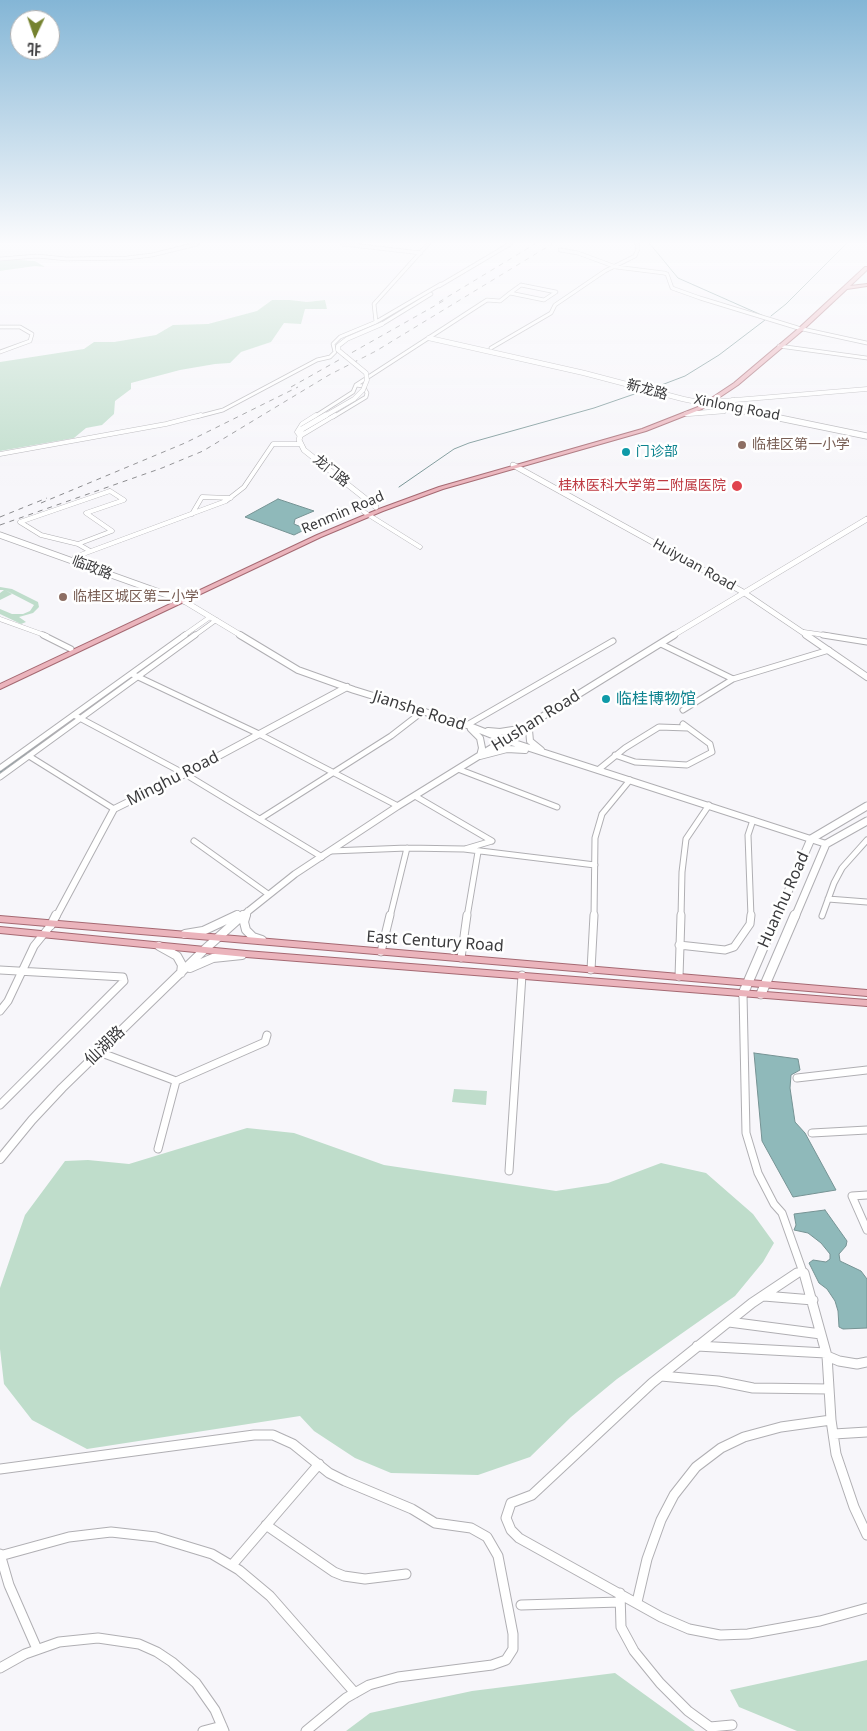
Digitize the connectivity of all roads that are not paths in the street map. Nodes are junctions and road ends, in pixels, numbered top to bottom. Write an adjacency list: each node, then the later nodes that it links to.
1 (369, 325): 26 (street)
2 (380, 325): 24 (street, 龙门路, bridge)
3 (449, 325): 10 (street)
4 (531, 325): 13 (street)
5 (787, 325): 9 (street)
6 (802, 325): 9 (main road)
7 (802, 325): 9 (main road)
8 (0, 327): 14 (street)
9 (798, 328): 11 (street); 12 (main road); 20 (main road)
10 (432, 336): 13 (main road); 16 (street); 17 (main road, 新龙路)
11 (867, 344)
12 (779, 346): 15 (street); 20 (main road)
13 (491, 348): 17 (main road)
14 (0, 352)
15 (867, 358)
16 (356, 384): 24 (street); 24 (street)
17 (644, 388): 20 (main road, 新龙路)
18 (867, 390): 19 (street)
19 (733, 400): 20 (street); 21 (main road)
20 (705, 402): 21 (main road, Xinlong Road); 22 (main road, Renmin Road); 27 (main road, Renmin Road)
21 (736, 409): 22 (main road); 23 (main road, Xinlong Road)
22 (686, 414): 27 (main road, Renmin Road)
23 (867, 434)
24 (300, 436): 25 (street, 龙门路)
25 (300, 444): 28 (street); 29 (street, 龙门路)
26 (0, 454)
27 (515, 466): 29 (main road, Renmin Road); 31 (main road, Renmin Road); 40 (street, Huiyuan Road)
28 (231, 498): 30 (street); 30 (street)
29 (376, 508): 31 (main road, Renmin Road)
30 (192, 514): 37 (street)
31 (366, 514): 36 (street); 41 (main road, Renmin Road)
32 (867, 519): 40 (street, Hushan Road)
33 (0, 535): 38 (main road, 临政路)
34 (0, 538): 38 (main road, 临政路)
35 (78, 544): 35 (street); 37 (street)
36 (420, 547)
37 (90, 551): 39 (street)
38 (46, 552): 41 (main road, 临政路)
39 (75, 557)
40 (743, 592): 44 (street, Huiyuan Road); 47 (street, Hushan Road)
41 (178, 601): 42 (street, Jianshe Road); 48 (main road, Renmin Road); 55 (main road, Renmin Road)
42 (213, 618): 50 (street); 51 (street); 56 (street, Jianshe Road)
43 (1, 620): 48 (street)
44 (804, 632): 46 (street); 49 (street, Huiyuan Road)
45 (613, 641): 63 (street)
46 (867, 642)
47 (661, 644): 53 (street); 61 (street, Hushan Road)
48 (71, 649): 54 (main road, Renmin Road)
49 (829, 650): 52 (street, Huiyuan Road); 53 (street)
50 (132, 674): 51 (street); 59 (street)
51 (140, 676): 60 (street); 65 (street)
52 (867, 677)
53 (733, 679): 57 (street)
54 (0, 682)
55 (0, 687)
56 (348, 687): 58 (street, Jianshe Road); 65 (street, Minghu Road)
57 (683, 710)
58 (422, 712): 63 (street, Jianshe Road); 74 (street)
59 (74, 715): 60 (street); 71 (street)
60 (81, 719): 69 (street); 75 (street)
61 (531, 724): 63 (street); 66 (street, Hushan Road); 67 (street)
62 (683, 724): 64 (street)
63 (467, 725): 66 (street, Jianshe Road); 70 (street)
64 (688, 728): 68 (street); 68 (street)
65 (259, 734): 74 (street); 75 (street, Minghu Road)
66 (505, 740): 67 (street, Jianshe Road); 70 (street, Hushan Road)
67 (548, 754): 70 (street); 73 (street, Jianshe Road)
68 (615, 755): 73 (street)
69 (29, 756): 76 (street); 83 (street)
70 (480, 756): 72 (street, Hushan Road)
71 (0, 768)
72 (458, 770): 78 (street, Hushan Road); 81 (street)
73 (598, 770): 77 (street, Jianshe Road)
74 (333, 771): 80 (street); 84 (street)
75 (185, 774): 83 (street, Minghu Road); 84 (street)
76 (0, 777)
77 (630, 780): 79 (street, Jianshe Road); 96 (street)
78 (415, 796): 80 (street, Hushan Road); 92 (street)
79 (709, 805): 85 (street, Jianshe Road); 109 (street)
80 (398, 806): 93 (street, Hushan Road)
81 (557, 807)
82 (865, 808): 87 (main road, Huanhu Road)
83 (114, 810): 103 (street, Minghu Road)
84 (260, 818): 95 (street)
85 (753, 820): 87 (street, Jianshe Road); 109 (street)
86 (867, 821): 90 (main road)
87 (811, 839): 90 (street, Jianshe Road); 121 (main road, Huanhu Road)
88 (194, 840): 97 (street)
89 (867, 840): 98 (street)
90 (826, 844): 122 (main road)
91 (407, 848): 92 (street); 93 (street); 112 (street)
92 (464, 849): 94 (street)
93 (331, 850): 95 (street, Hushan Road)
94 (478, 852): 96 (street); 114 (street)
95 (322, 857): 97 (street, Hushan Road)
96 (595, 865): 116 (street)
97 (268, 894): 100 (street, Hushan Road)
98 (828, 899): 99 (street); 101 (street)
99 (867, 902)
100 (248, 911): 106 (street); 107 (street, Hushan Road); 108 (street)
101 (822, 916)
102 (0, 919): 103 (main road, East Century Road)
103 (51, 925): 105 (street); 106 (main road, East Century Road)
104 (0, 930): 105 (main road, East Century Road)
105 (44, 935): 110 (main road, East Century Road); 117 (street)
106 (176, 935): 107 (main road, East Century Road)
107 (216, 938): 108 (main road, East Century Road); 111 (street, 仙湖路)
108 (272, 943): 112 (main road, East Century Road)
109 (679, 945): 120 (street)
110 (158, 946): 111 (main road, East Century Road); 118 (street)
111 (204, 950): 113 (main road, East Century Road); 118 (street, 仙湖路)
112 (381, 952): 114 (main road, East Century Road)
113 (246, 954): 118 (street); 119 (main road, East Century Road)
114 (461, 958): 116 (main road, East Century Road)
115 (0, 970): 117 (street)
116 (591, 970): 120 (main road, East Century Road)
117 (22, 972): 126 (street); 132 (street)
118 (181, 973): 128 (street, 仙湖路)
119 (522, 975): 124 (main road, East Century Road); 137 (street)
120 (679, 977): 121 (main road, East Century Road)
121 (748, 984): 122 (main road, East Century Road); 124 (main road, Huanhu Road)
122 (763, 989): 123 (main road, East Century Road); 124 (main road, East Century Road); 125 (main road, East Century Road)
123 (867, 993)
124 (743, 994): 140 (street)
125 (867, 1002)
126 (0, 1010)
127 (267, 1035): 131 (street)
128 (99, 1052): 131 (street); 136 (street, 仙湖路)
129 (867, 1070): 130 (street)
130 (797, 1078)
131 (176, 1081): 135 (street)
132 (0, 1105)
133 (867, 1130): 134 (street)
134 (812, 1133)
135 (158, 1149)
136 (0, 1159)
137 (509, 1171)
138 (867, 1195): 139 (street)
139 (867, 1230)
140 (802, 1270): 141 (street); 142 (street)
141 (764, 1296): 142 (street); 143 (street)
142 (813, 1300): 144 (street)
143 (729, 1322): 144 (street); 145 (street)
144 (822, 1334): 146 (street)
145 (697, 1346): 146 (street); 148 (street)
146 (827, 1354): 147 (street); 149 (street)
147 (867, 1362)
148 (661, 1376): 149 (street); 160 (street)
149 (830, 1389): 150 (street)
150 (832, 1420): 152 (street); 161 (street)
151 (867, 1432): 152 (street)
152 (834, 1434): 156 (street)
153 (319, 1464): 154 (street); 155 (street); 166 (street)
154 (0, 1469)
155 (266, 1525): 158 (street); 159 (street)
156 (867, 1535)
157 (0, 1555): 158 (street); 164 (street)
158 (232, 1565): 166 (street)
159 (406, 1574)
160 (620, 1597): 161 (street); 162 (street); 167 (street)
161 (637, 1602): 163 (street)
162 (521, 1605)
163 (867, 1608)
164 (37, 1649): 165 (street); 168 (street)
165 (0, 1668)
166 (355, 1693): 170 (street)
167 (732, 1725)
168 (223, 1728): 169 (street)
169 (204, 1731)
170 (306, 1731)

